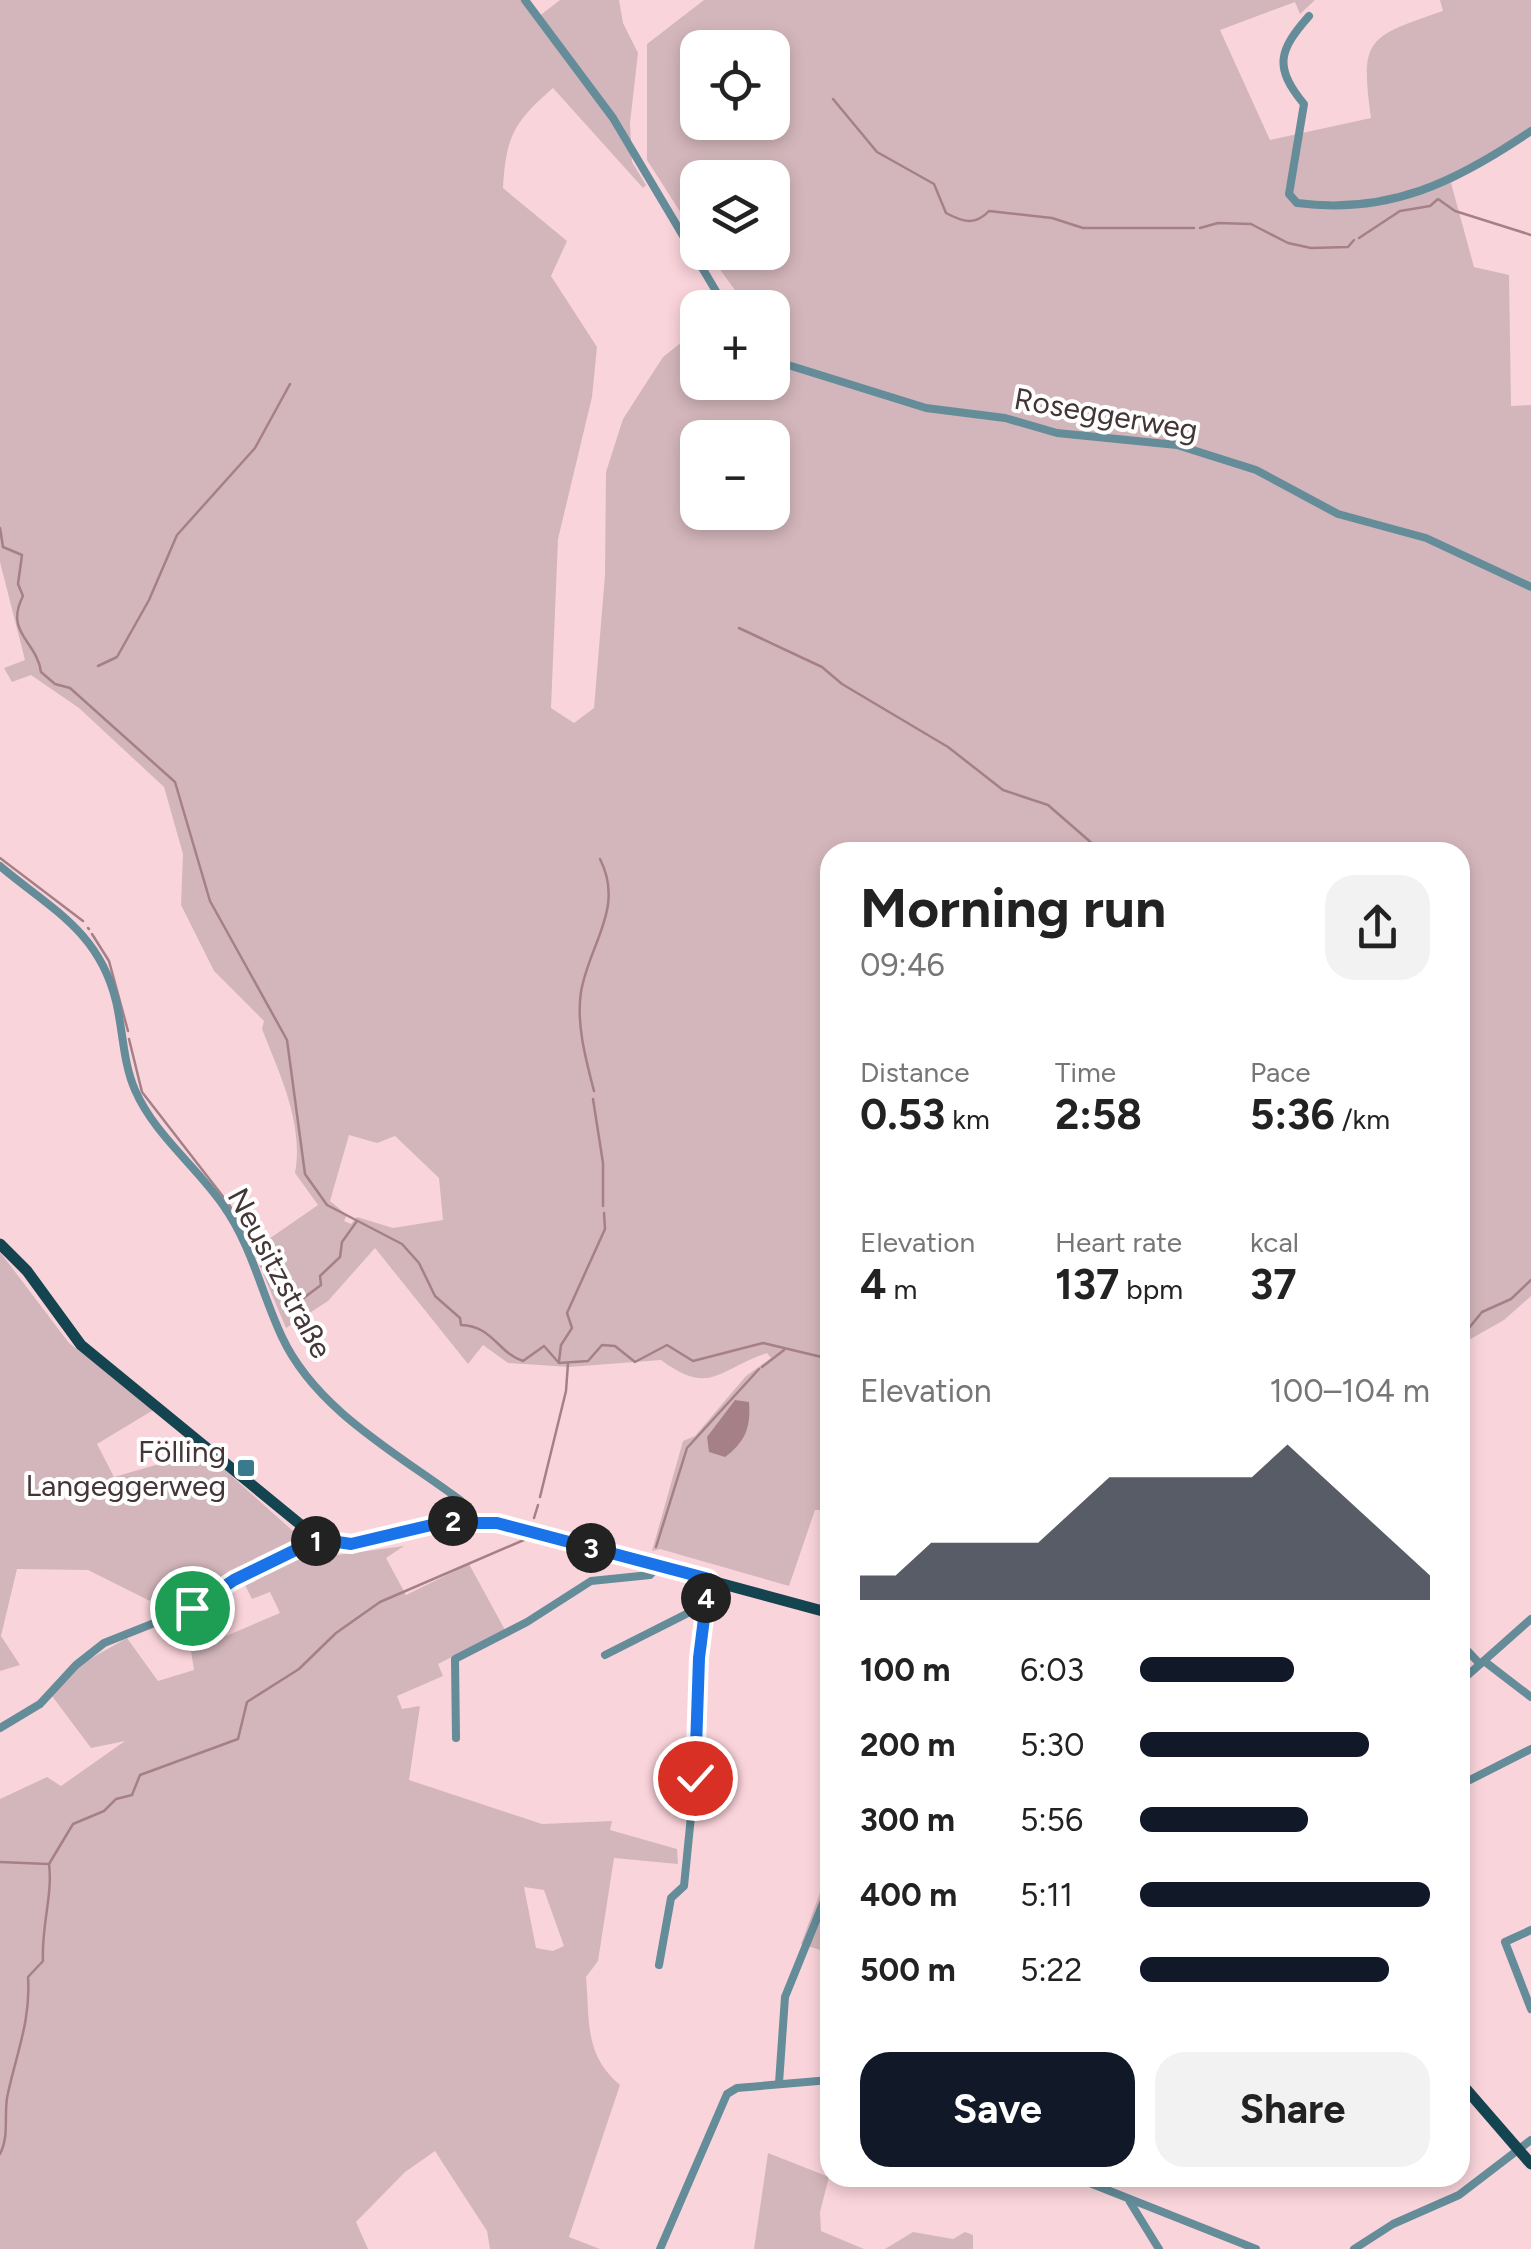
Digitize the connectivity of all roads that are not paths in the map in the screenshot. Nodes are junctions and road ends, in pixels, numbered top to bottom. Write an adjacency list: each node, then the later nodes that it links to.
1 (525, 0): 4 (street)
2 (1309, 16): 3 (street)
3 (1531, 131)
4 (715, 290)
5 (790, 366): 6 (street, Roseggerweg)
6 (1531, 588)
7 (0, 866): 9 (street, Neusitzstraße)
8 (0, 1244): 10 (main road)
9 (470, 1520): 10 (main road); 11 (main road)
10 (318, 1539): 21 (street)
11 (658, 1566): 12 (main road); 22 (street)
12 (709, 1579): 13 (street); 14 (main road)
13 (704, 1605): 17 (street); 27 (street)
14 (820, 1611)
15 (1531, 1619): 18 (street)
16 (1470, 1652): 18 (street)
17 (605, 1655)
18 (1482, 1662): 19 (street); 20 (street)
19 (1470, 1673)
20 (1531, 1697)
21 (0, 1728)
22 (456, 1738)
23 (1531, 1749): 24 (street)
24 (1470, 1779)
25 (820, 1911): 30 (street)
26 (1531, 1930): 28 (street)
27 (658, 1965)
28 (1531, 2009)
29 (820, 2081): 30 (street)
30 (778, 2083): 39 (street)
31 (1470, 2093): 33 (main road)
32 (1531, 2140): 33 (street)
33 (1519, 2147): 34 (main road); 35 (street)
34 (1531, 2164)
35 (1470, 2186)
36 (1099, 2187): 38 (street)
37 (1469, 2187): 42 (street)
38 (1128, 2199): 40 (street); 41 (street)
39 (660, 2249)
40 (1159, 2249)
41 (1256, 2249)
42 (1354, 2249)

